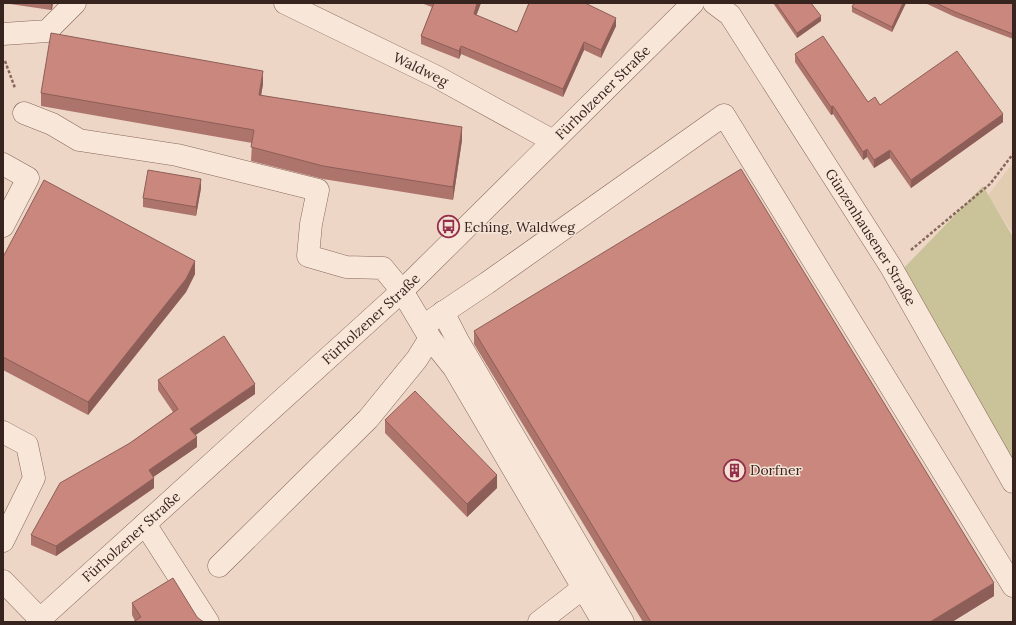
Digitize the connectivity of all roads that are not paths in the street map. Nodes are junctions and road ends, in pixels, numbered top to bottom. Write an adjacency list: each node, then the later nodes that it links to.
1 (76, 3): 5 (street)
2 (285, 3): 7 (street, Waldweg)
3 (693, 3): 7 (street, Fürholzener Straße)
4 (714, 3): 14 (street, Günzenhausener Straße)
5 (3, 34)
6 (24, 113): 10 (street)
7 (553, 141): 10 (street, Fürholzener Straße)
8 (3, 164): 9 (street)
9 (3, 226)
10 (402, 291): 12 (street); 15 (street, Fürholzener Straße)
11 (443, 312): 12 (street); 19 (street); 25 (street)
12 (426, 332): 17 (street); 20 (street)
13 (3, 432): 16 (street)
14 (1013, 482)
15 (145, 524): 21 (street, Fürholzener Straße); 22 (street)
16 (3, 541)
17 (219, 566)
18 (3, 581): 21 (street)
19 (1013, 586)
20 (583, 588): 23 (street); 24 (street)
21 (38, 621)
22 (208, 622)
23 (540, 622)
24 (603, 622)
25 (623, 622)

